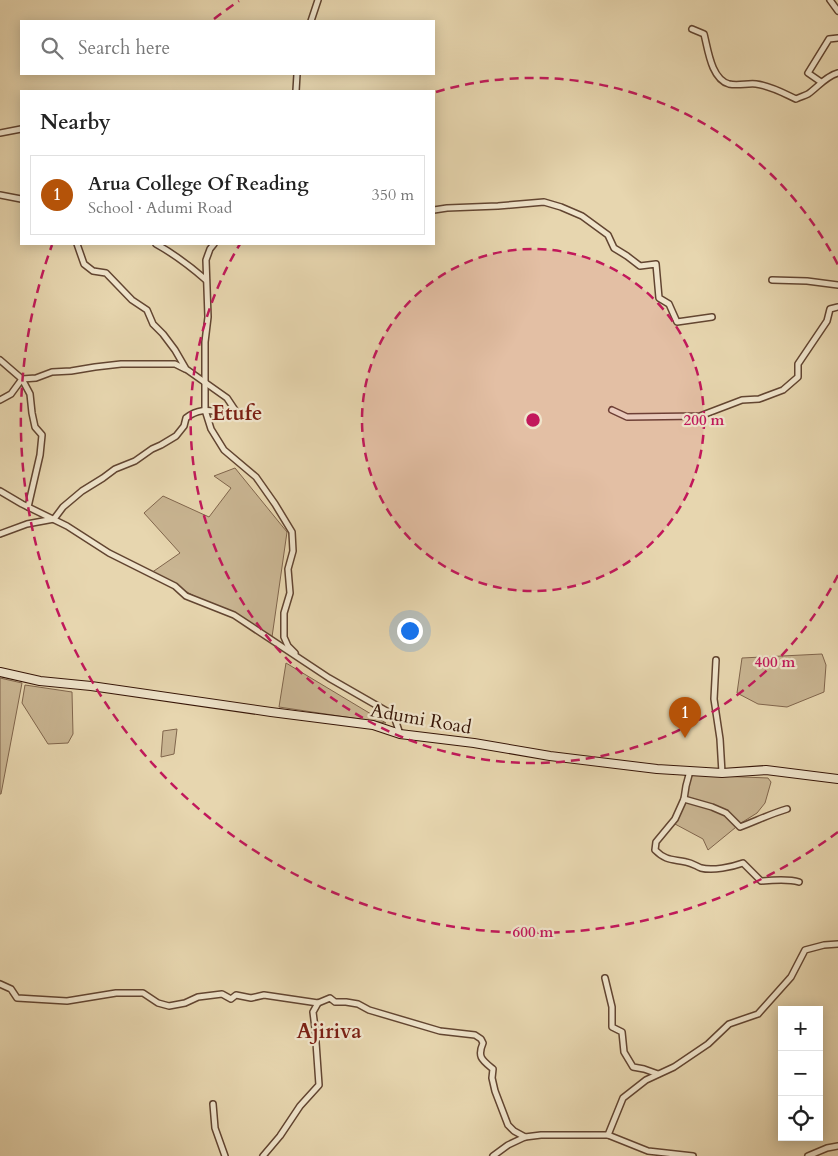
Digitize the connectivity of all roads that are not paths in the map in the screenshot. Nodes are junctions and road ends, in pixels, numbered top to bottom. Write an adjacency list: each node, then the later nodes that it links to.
1 (318, 0): 4 (street)
2 (830, 0): 3 (street)
3 (838, 11)
4 (311, 20)
5 (692, 29): 9 (street)
6 (838, 38): 9 (street)
7 (838, 73): 9 (street)
8 (297, 75): 10 (street)
9 (821, 82)
10 (296, 90)
11 (20, 130): 12 (street)
12 (0, 134)
13 (0, 195): 14 (street)
14 (20, 199)
15 (435, 210): 23 (street)
16 (78, 245): 25 (street)
17 (158, 245): 19 (street)
18 (213, 245): 19 (street)
19 (206, 280): 27 (street)
20 (772, 280): 21 (street)
21 (838, 286)
22 (838, 307): 30 (street)
23 (712, 316)
24 (0, 360): 26 (street)
25 (186, 369): 26 (street); 27 (street)
26 (22, 379): 28 (street); 32 (street)
27 (205, 383): 29 (street); 29 (street)
28 (0, 400)
29 (205, 410): 33 (street); 35 (street)
30 (612, 410)
31 (0, 491): 32 (street)
32 (28, 507): 33 (street)
33 (54, 520): 34 (street); 35 (street)
34 (0, 534)
35 (300, 658): 38 (street)
36 (716, 660): 40 (street)
37 (0, 672): 38 (main road, Adumi Road)
38 (400, 734): 39 (main road, Adumi Road)
39 (690, 771): 40 (main road, Adumi Road); 42 (street)
40 (722, 773): 41 (main road, Adumi Road)
41 (837, 777)
42 (684, 799): 43 (street); 44 (street)
43 (787, 809)
44 (799, 882)
45 (838, 944): 49 (street)
46 (605, 978): 49 (street)
47 (0, 984): 48 (street)
48 (318, 1003): 52 (street); 55 (street)
49 (658, 1074): 51 (street)
50 (213, 1104): 54 (street)
51 (608, 1135): 52 (street); 57 (street)
52 (525, 1137): 56 (street)
53 (838, 1146): 58 (street)
54 (225, 1156)
55 (263, 1156)
56 (493, 1156)
57 (693, 1156)
58 (808, 1156)

